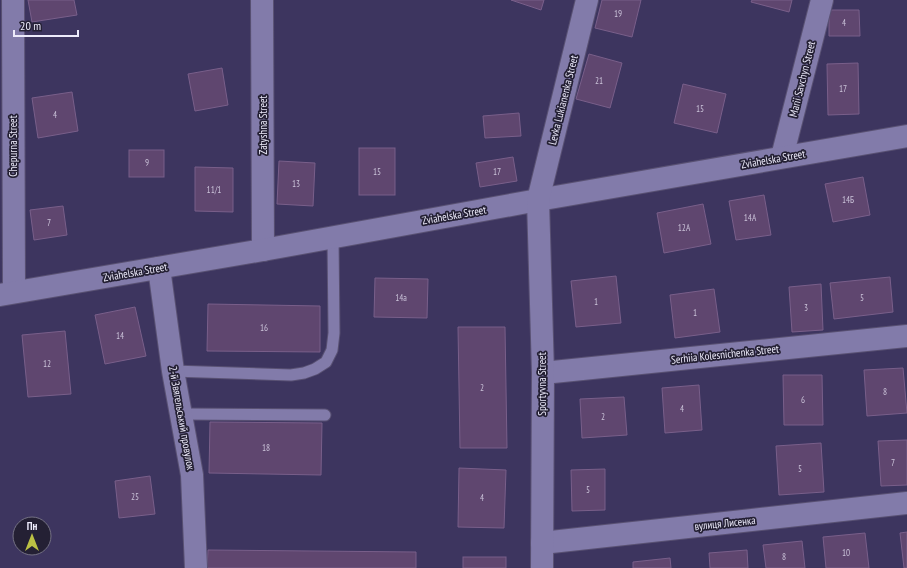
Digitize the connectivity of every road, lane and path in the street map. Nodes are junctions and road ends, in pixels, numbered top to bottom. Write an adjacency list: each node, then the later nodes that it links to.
1 (13, 0): 11 (street, Chepurna Street)
2 (262, 0): 9 (street, Zatyshna Street)
3 (587, 0): 7 (street, Levka Lukianenka Street)
4 (822, 0): 6 (street, Marii Savchyn Street)
5 (907, 136): 6 (street, Zviahelska Street)
6 (782, 157): 7 (street, Zviahelska Street)
7 (538, 200): 8 (street, Zviahelska Street); 14 (street, Sportyvna Street)
8 (333, 238): 9 (street, Zviahelska Street); 13 (lane)
9 (263, 250): 10 (street, Zviahelska Street)
10 (159, 268): 11 (street, Zviahelska Street); 13 (street, 2-й Звягельський провулок)
11 (7, 294)
12 (907, 336): 14 (street, Serhiia Kolesnichenka Street)
13 (173, 371): 15 (street, 2-й Звягельський провулок)
14 (543, 372): 18 (street, Sportyvna Street)
15 (180, 414): 16 (lane); 19 (street, 2-й Звягельський провулок)
16 (325, 416)
17 (907, 503): 18 (street, вулиця Лисенка)
18 (542, 543): 20 (street, Sportyvna Street)
19 (196, 568)
20 (542, 568)

